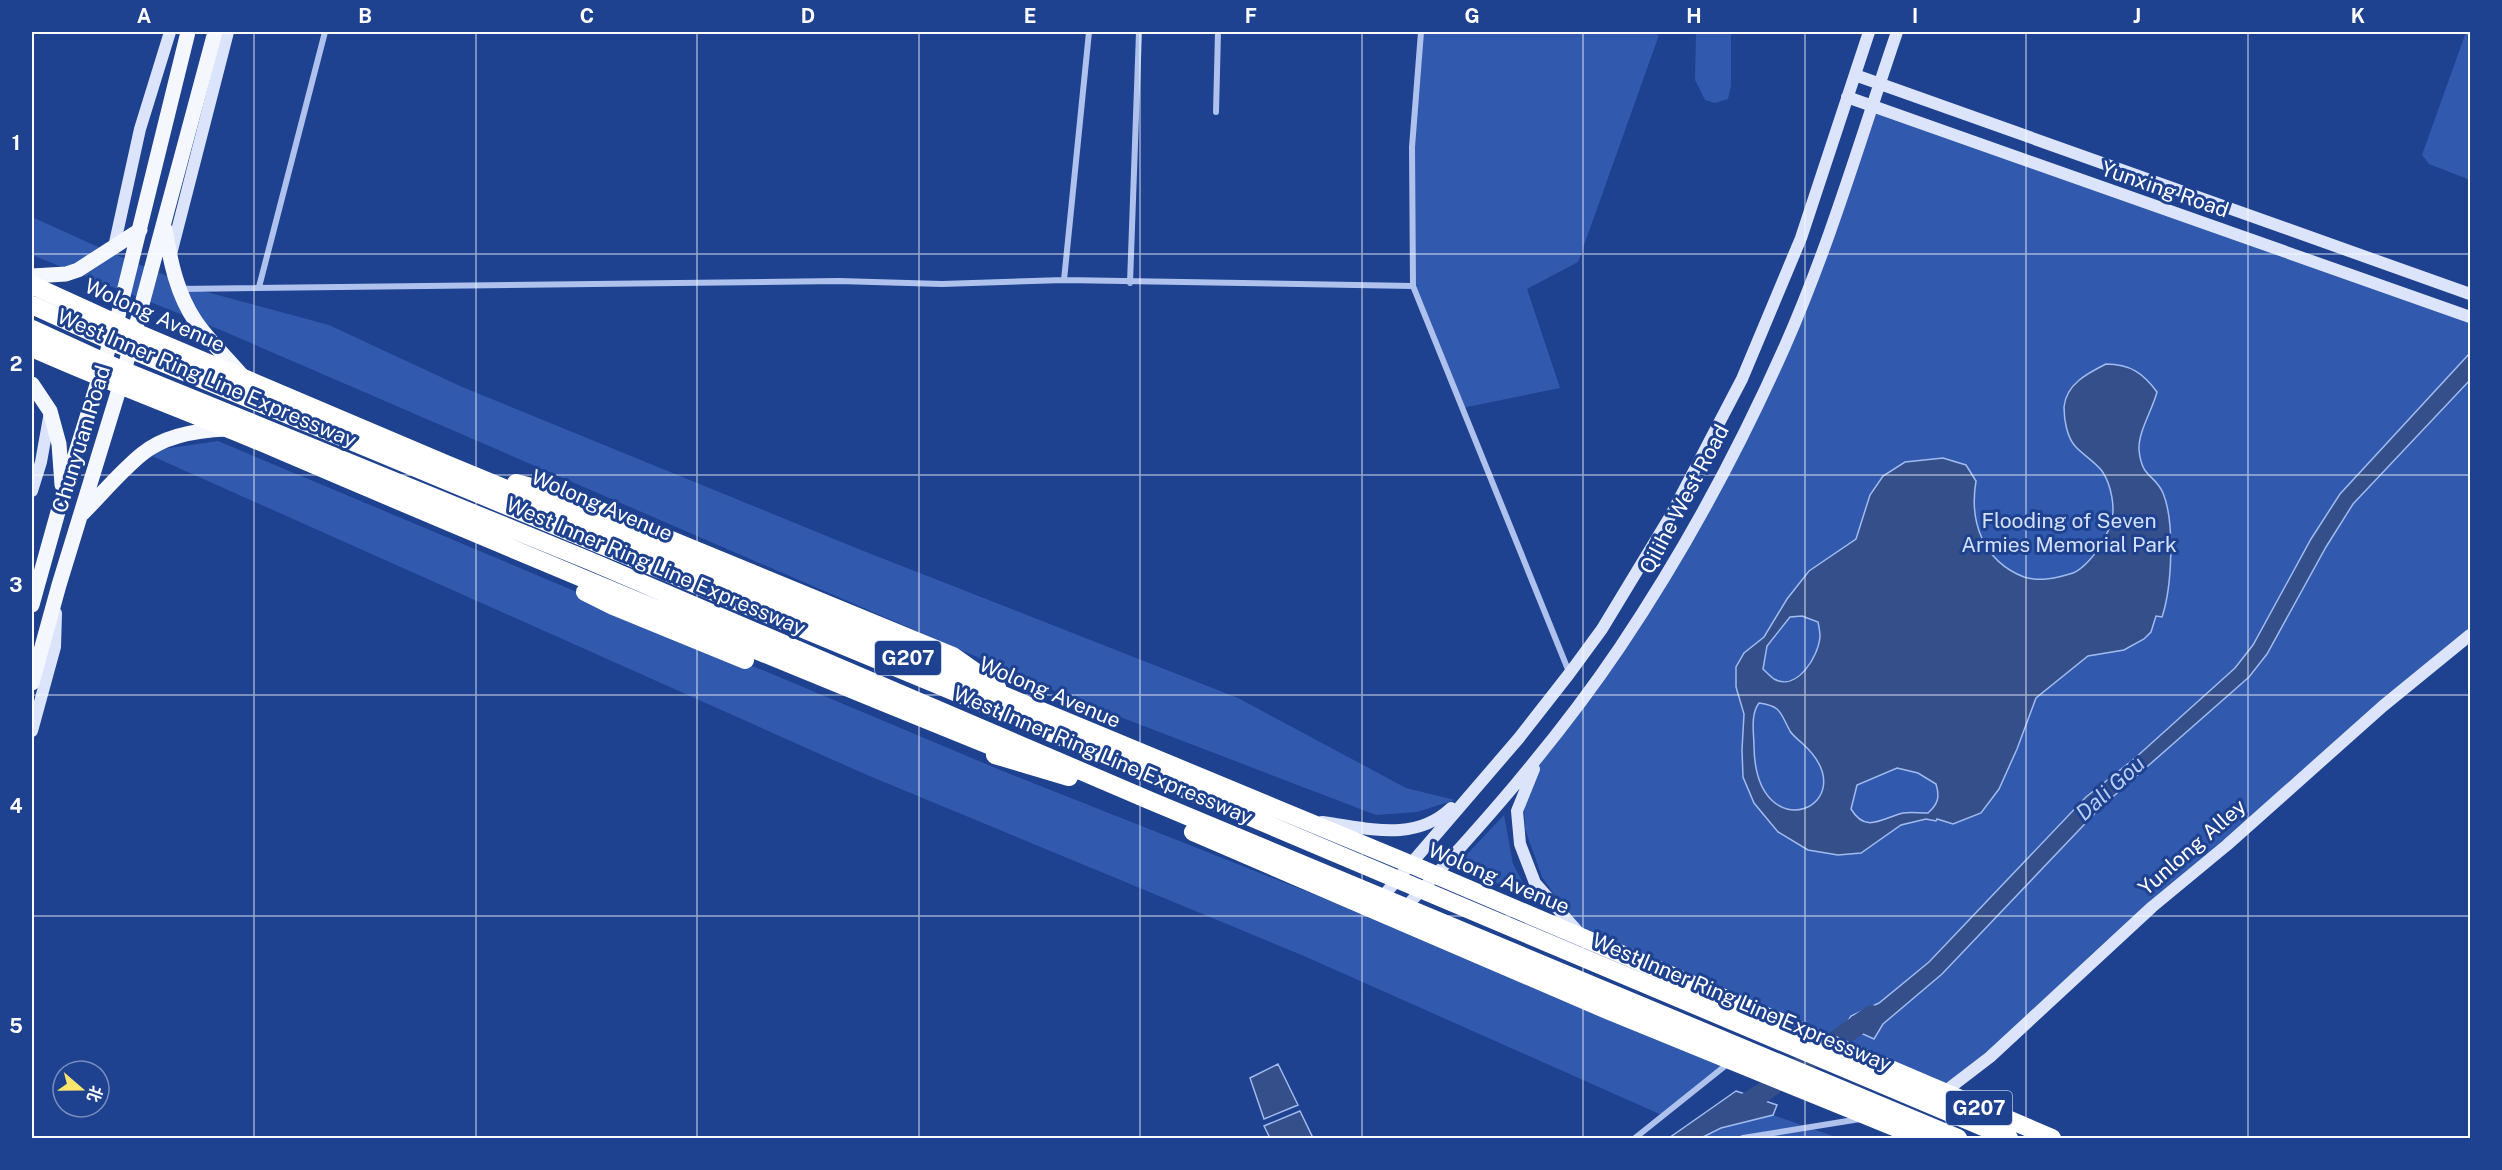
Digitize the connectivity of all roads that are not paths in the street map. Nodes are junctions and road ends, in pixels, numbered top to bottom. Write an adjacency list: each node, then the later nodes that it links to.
1 (170, 32): 19 (street)
2 (188, 32): 18 (main road, Chunyuan Road)
3 (215, 32): 17 (main road, Chunyuan Road)
4 (228, 32): 20 (street)
5 (325, 32): 26 (street)
6 (1089, 32): 22 (street)
7 (1139, 32): 23 (street)
8 (1218, 32): 16 (street)
9 (1420, 32): 25 (street)
10 (1869, 32): 12 (street, Qilihe West Road)
11 (1897, 32): 13 (street, Qilihe West Road)
12 (1854, 75): 13 (street, Yunxing Road); 14 (street, Qilihe West Road)
13 (1879, 84): 15 (street, Qilihe West Road); 28 (street, Yunxing Road)
14 (1847, 97): 15 (street, Yunxing Road); 50 (street, Qilihe West Road)
15 (1872, 106): 30 (street, Yunxing Road); 54 (street, Qilihe West Road)
16 (1216, 112)
17 (164, 222): 20 (main road); 33 (main road, Chunyuan Road)
18 (140, 230): 19 (main road); 31 (main road, Chunyuan Road)
19 (114, 247): 21 (main road)
20 (170, 258): 27 (main road)
21 (32, 276)
22 (1064, 280): 23 (street); 26 (street)
23 (1130, 283): 25 (street)
24 (32, 285): 31 (highway, Wolong Avenue / G207)
25 (1413, 286): 50 (street)
26 (260, 287): 27 (street)
27 (180, 289): 36 (main road)
28 (2470, 294)
29 (32, 305): 53 (highway, West Inner Ring Line Expressway)
30 (2470, 317)
31 (116, 324): 33 (highway, Wolong Avenue / G207); 35 (main road, Chunyuan Road)
32 (32, 329): 56 (highway, West Inner Ring Line Expressway)
33 (135, 332): 36 (highway, Wolong Avenue / G207); 38 (main road, Chunyuan Road)
34 (32, 348): 35 (highway, G207)
35 (100, 378): 38 (highway, G207); 43 (main road, Chunyuan Road)
36 (245, 379): 41 (highway, Wolong Avenue / G207)
37 (32, 384): 39 (main road)
38 (120, 386): 40 (highway, G207); 44 (main road, Chunyuan Road)
39 (50, 411): 42 (street); 43 (main road)
40 (228, 429): 44 (main road); 45 (highway, G207)
41 (446, 464): 53 (highway); 57 (highway, Wolong Avenue / G207)
42 (32, 491)
43 (63, 494): 46 (main road, Chunyuan Road)
44 (80, 516): 47 (main road, Chunyuan Road)
45 (471, 533): 56 (highway); 60 (highway, G207)
46 (37, 567): 48 (main road, Chunyuan Road)
47 (56, 595): 51 (main road, Chunyuan Road); 52 (street)
48 (32, 605)
49 (2470, 635): 64 (street, Yunlong Alley)
50 (1569, 674): 55 (street, Qilihe West Road)
51 (32, 683)
52 (32, 731)
53 (1082, 746): 70 (highway, West Inner Ring Line Expressway)
54 (1539, 756): 59 (street, Qilihe West Road); 62 (street)
55 (1490, 773): 57 (street); 58 (street, Qilihe West Road)
56 (1151, 801): 69 (highway, West Inner Ring Line Expressway)
57 (1299, 819): 58 (highway, Wolong Avenue / G207)
58 (1410, 864): 59 (highway, Wolong Avenue / G207); 60 (street, Qilihe West Road)
59 (1435, 876): 61 (street, Qilihe West Road); 62 (highway, Wolong Avenue / G207)
60 (1372, 909): 61 (highway, G207)
61 (1394, 920): 63 (highway, G207)
62 (1586, 940): 64 (highway, Wolong Avenue / G207)
63 (1732, 1060): 65 (highway, G207); 66 (street)
64 (1943, 1093): 71 (highway, Wolong Avenue / G207)
65 (1869, 1117): 67 (street); 68 (highway, G207)
66 (1635, 1138)
67 (1743, 1138)
68 (1921, 1138)
69 (1958, 1138)
70 (2009, 1138)
71 (2052, 1138)

